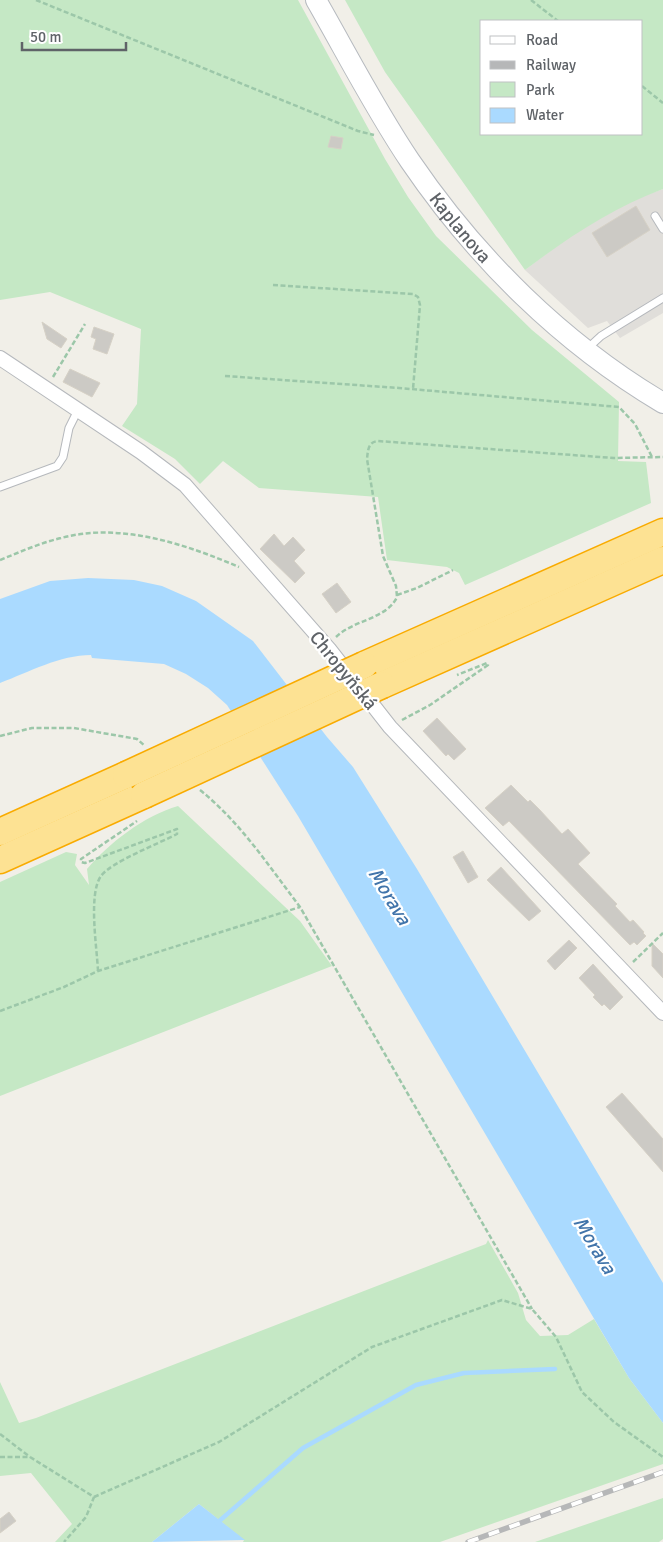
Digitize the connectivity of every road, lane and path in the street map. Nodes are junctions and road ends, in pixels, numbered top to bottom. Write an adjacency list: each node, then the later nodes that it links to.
1 (36, 0): 7 (path)
2 (316, 0): 7 (main road, Kaplanova)
3 (531, 0): 4 (path)
4 (557, 20)
5 (643, 87): 6 (path)
6 (663, 103)
7 (393, 135): 13 (main road, Kaplanova)
8 (655, 216): 9 (lane)
9 (663, 229)
10 (273, 285): 17 (path)
11 (663, 298): 13 (lane)
12 (85, 324): 16 (path)
13 (586, 350): 18 (main road, Kaplanova)
14 (0, 358): 16 (street, Chropyňská)
15 (225, 376): 17 (path)
16 (46, 389): 19 (street, Chropyňská)
17 (413, 389): 20 (path)
18 (663, 403)
19 (78, 410): 22 (lane); 27 (street, Chropyňská)
20 (652, 457): 21 (path); 28 (path)
21 (663, 457)
22 (0, 487)
23 (663, 532): 36 (highway, bridge)
24 (0, 560): 27 (path)
25 (663, 560): 35 (highway, bridge)
26 (453, 570): 28 (path)
27 (266, 578): 29 (street, Chropyňská)
28 (397, 595): 29 (path)
29 (329, 649): 31 (street, Chropyňská)
30 (450, 678): 31 (path)
31 (390, 727): 41 (street, Chropyňská)
32 (0, 736): 33 (path)
33 (152, 752)
34 (198, 788): 38 (path)
35 (144, 806): 37 (highway); 40 (path)
36 (0, 832)
37 (0, 860)
38 (300, 907): 40 (path); 44 (path)
39 (663, 932): 41 (path)
40 (98, 971): 42 (path)
41 (622, 972): 43 (street, Chropyňská)
42 (0, 1011)
43 (663, 1013)
44 (532, 1309): 48 (path); 49 (path)
45 (0, 1434): 47 (path)
46 (0, 1457): 47 (path)
47 (30, 1457): 49 (path)
48 (663, 1457)
49 (94, 1497): 50 (path)
50 (64, 1542)

